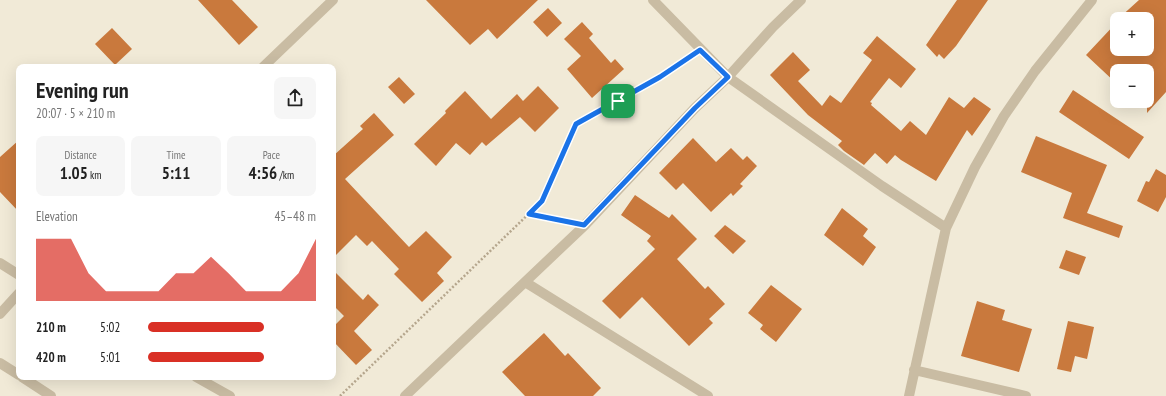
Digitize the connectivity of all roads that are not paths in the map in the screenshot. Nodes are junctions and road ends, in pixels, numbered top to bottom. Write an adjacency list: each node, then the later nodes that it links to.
1 (333, 0): 5 (street)
2 (653, 0): 6 (street)
3 (800, 0): 6 (street)
4 (1092, 0): 7 (street)
5 (266, 64)
6 (728, 77): 7 (street); 10 (street)
7 (946, 228): 14 (street)
8 (0, 263): 9 (street)
9 (16, 273)
10 (525, 282): 20 (street); 21 (street)
11 (16, 296): 12 (street)
12 (0, 314)
13 (0, 363): 15 (street)
14 (914, 370): 22 (street); 23 (street)
15 (16, 373)
16 (27, 380): 18 (street)
17 (201, 380): 19 (street)
18 (51, 396)
19 (230, 396)
20 (405, 396)
21 (708, 396)
22 (909, 396)
23 (1026, 396)

